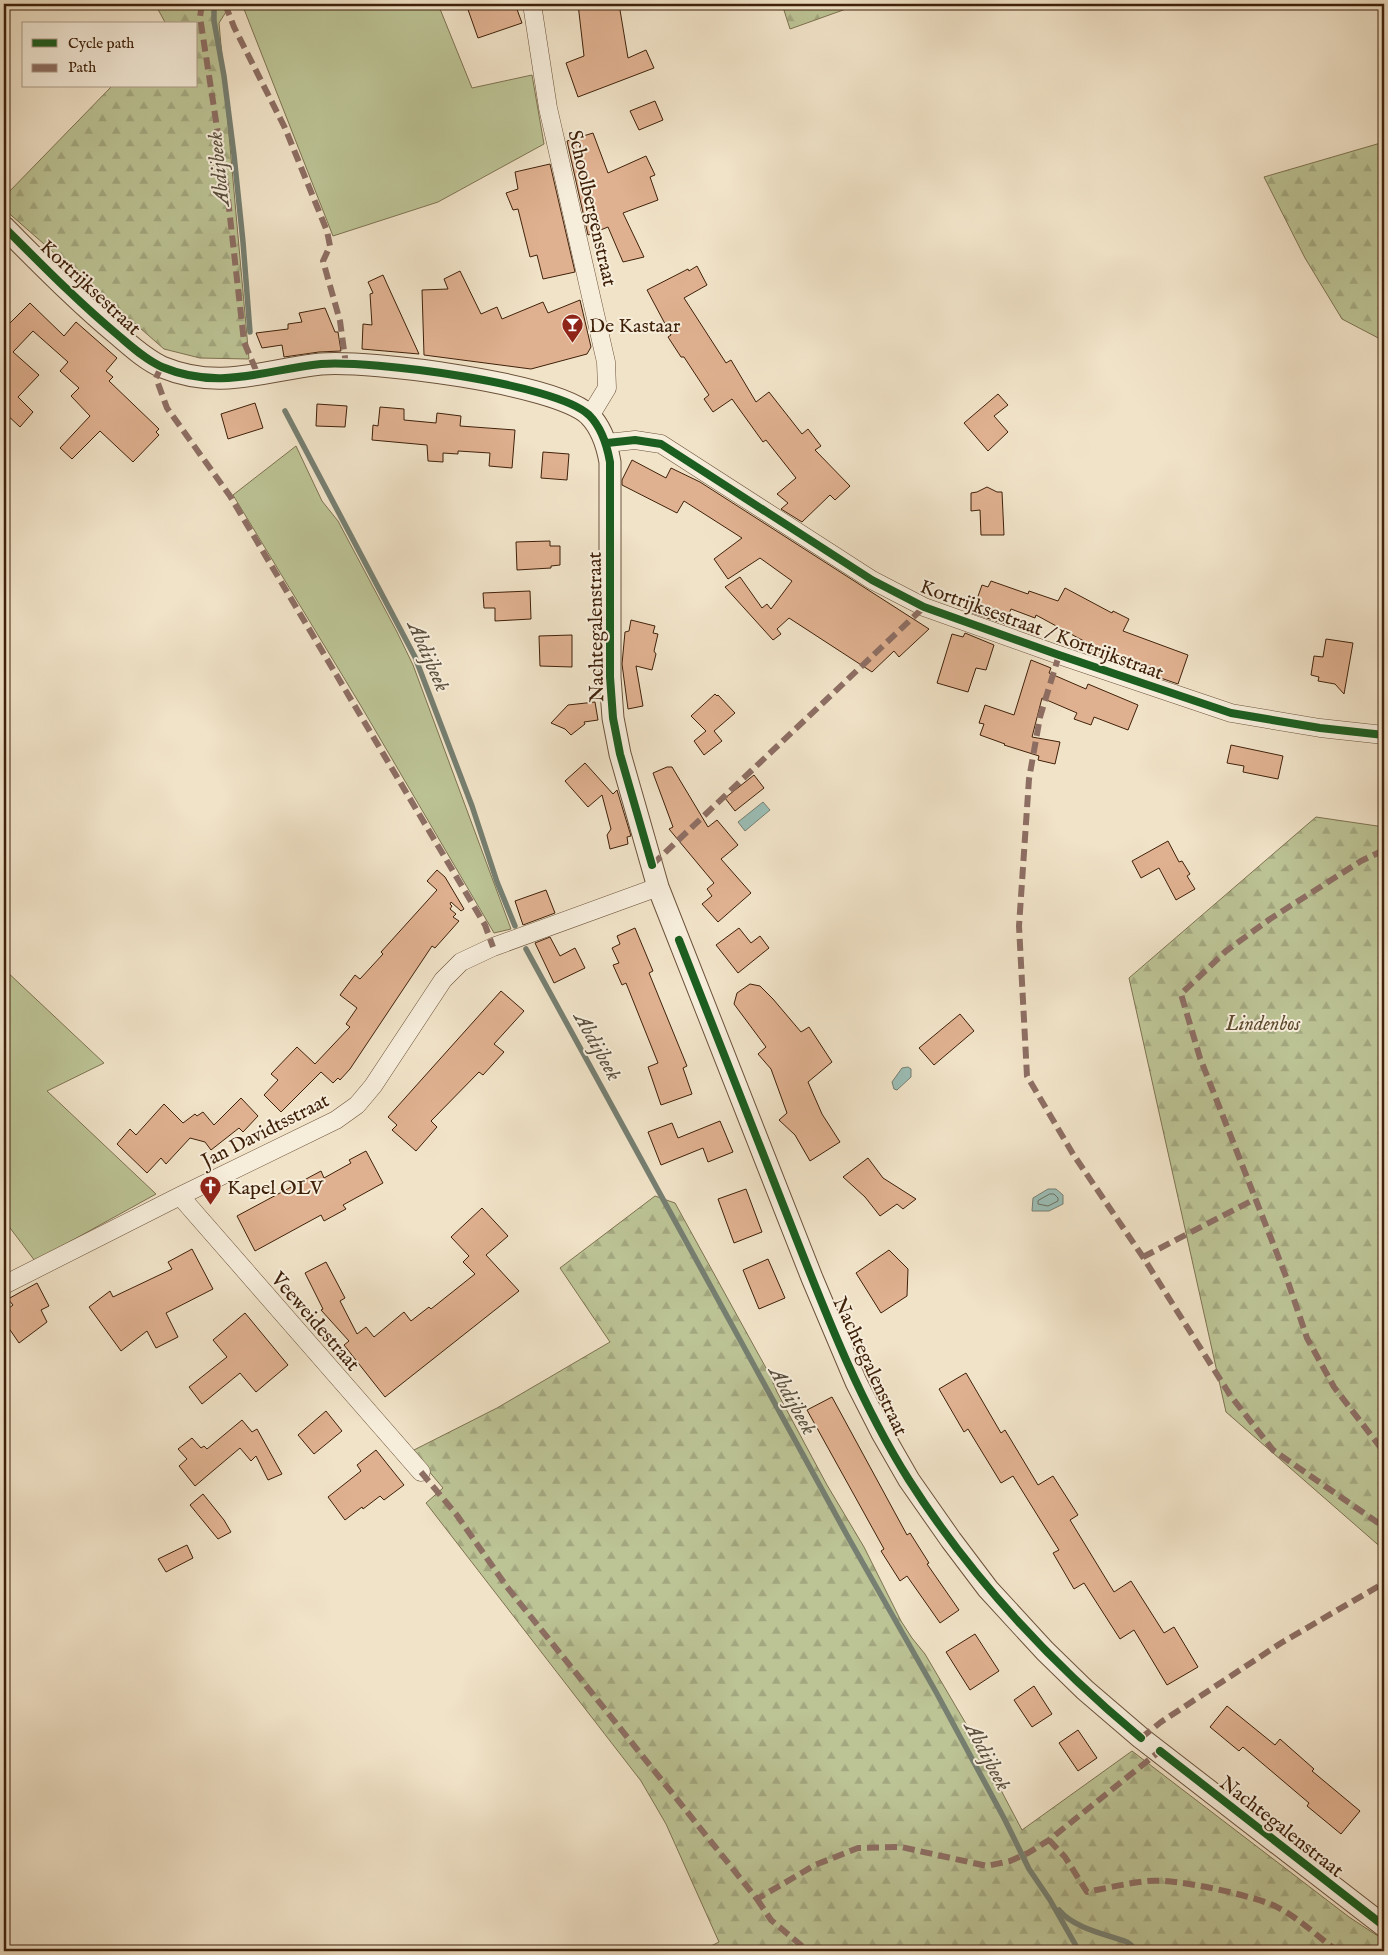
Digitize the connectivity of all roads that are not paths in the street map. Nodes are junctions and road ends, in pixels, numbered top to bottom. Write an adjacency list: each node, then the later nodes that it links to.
1 (532, 4): 3 (street, Schoolbergenstraat)
2 (4, 227): 3 (street, Kortrijksestraat)
3 (590, 416): 4 (street)
4 (607, 443): 5 (street, Kortrijksestraat / Kortrijkstraat); 6 (street, Nachtegalenstraat)
5 (1384, 735)
6 (658, 887): 7 (street, Jan Davidtsstraat); 10 (street, Nachtegalenstraat)
7 (180, 1196): 8 (street, Jan Davidtsstraat); 9 (street, Veeweidestraat)
8 (4, 1285)
9 (421, 1472)
10 (1384, 1926)

